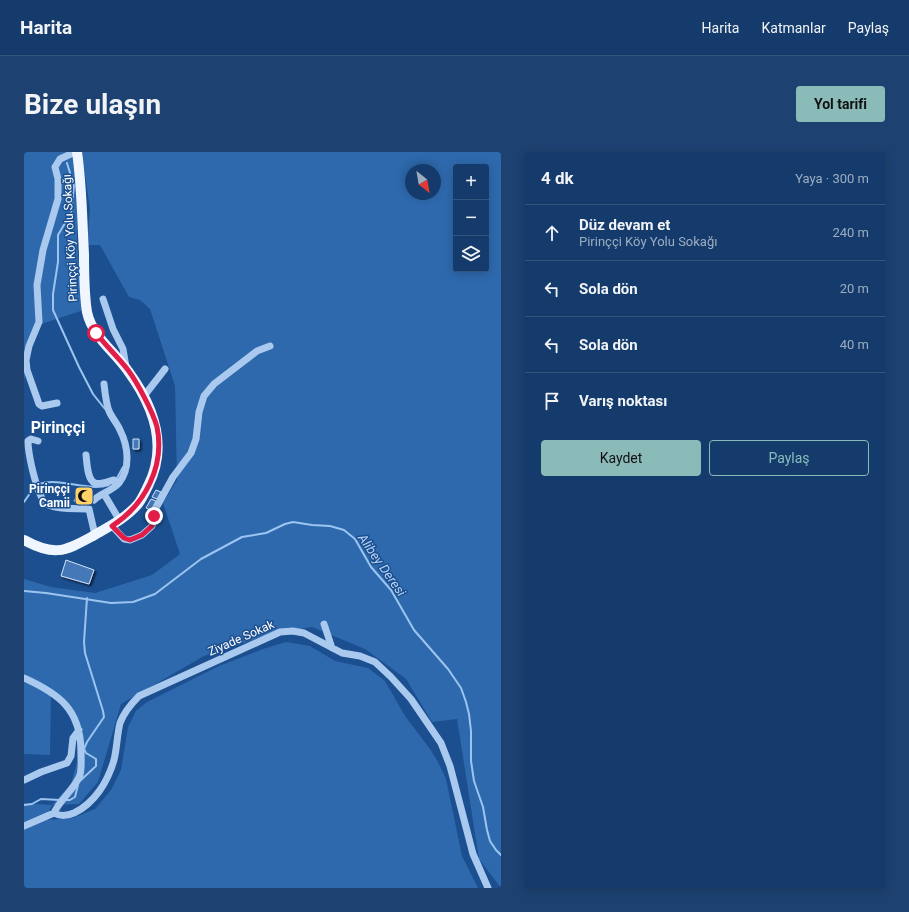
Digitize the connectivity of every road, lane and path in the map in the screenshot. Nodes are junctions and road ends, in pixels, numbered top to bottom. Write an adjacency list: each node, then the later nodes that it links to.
1 (76, 152): 4 (main road, Pirinççi Köy Yolu Sokağı); 8 (street)
2 (103, 299): 4 (street)
3 (270, 346): 14 (street)
4 (126, 368): 7 (main road, Pirinççi Köy Yolu Sokağı)
5 (166, 369): 7 (street)
6 (104, 384): 11 (street)
7 (144, 396): 14 (main road, Pirinççi Köy Yolu Sokağı)
8 (57, 403)
9 (38, 441): 13 (street)
10 (86, 455): 11 (street)
11 (117, 485): 12 (street)
12 (104, 494): 13 (street); 14 (street)
13 (92, 504): 15 (street)
14 (116, 523): 15 (main road, Pirinççi Köy Yolu Sokağı)
15 (95, 535): 16 (main road, Pirinççi Köy Yolu Sokağı)
16 (24, 540)
17 (324, 624): 18 (street)
18 (332, 648): 22 (street, Ziyade Sokak); 24 (street, Ziyade Sokak)
19 (24, 678): 20 (street)
20 (78, 730): 21 (street); 22 (street)
21 (24, 780)
22 (54, 813): 23 (street)
23 (24, 826)
24 (488, 888)

